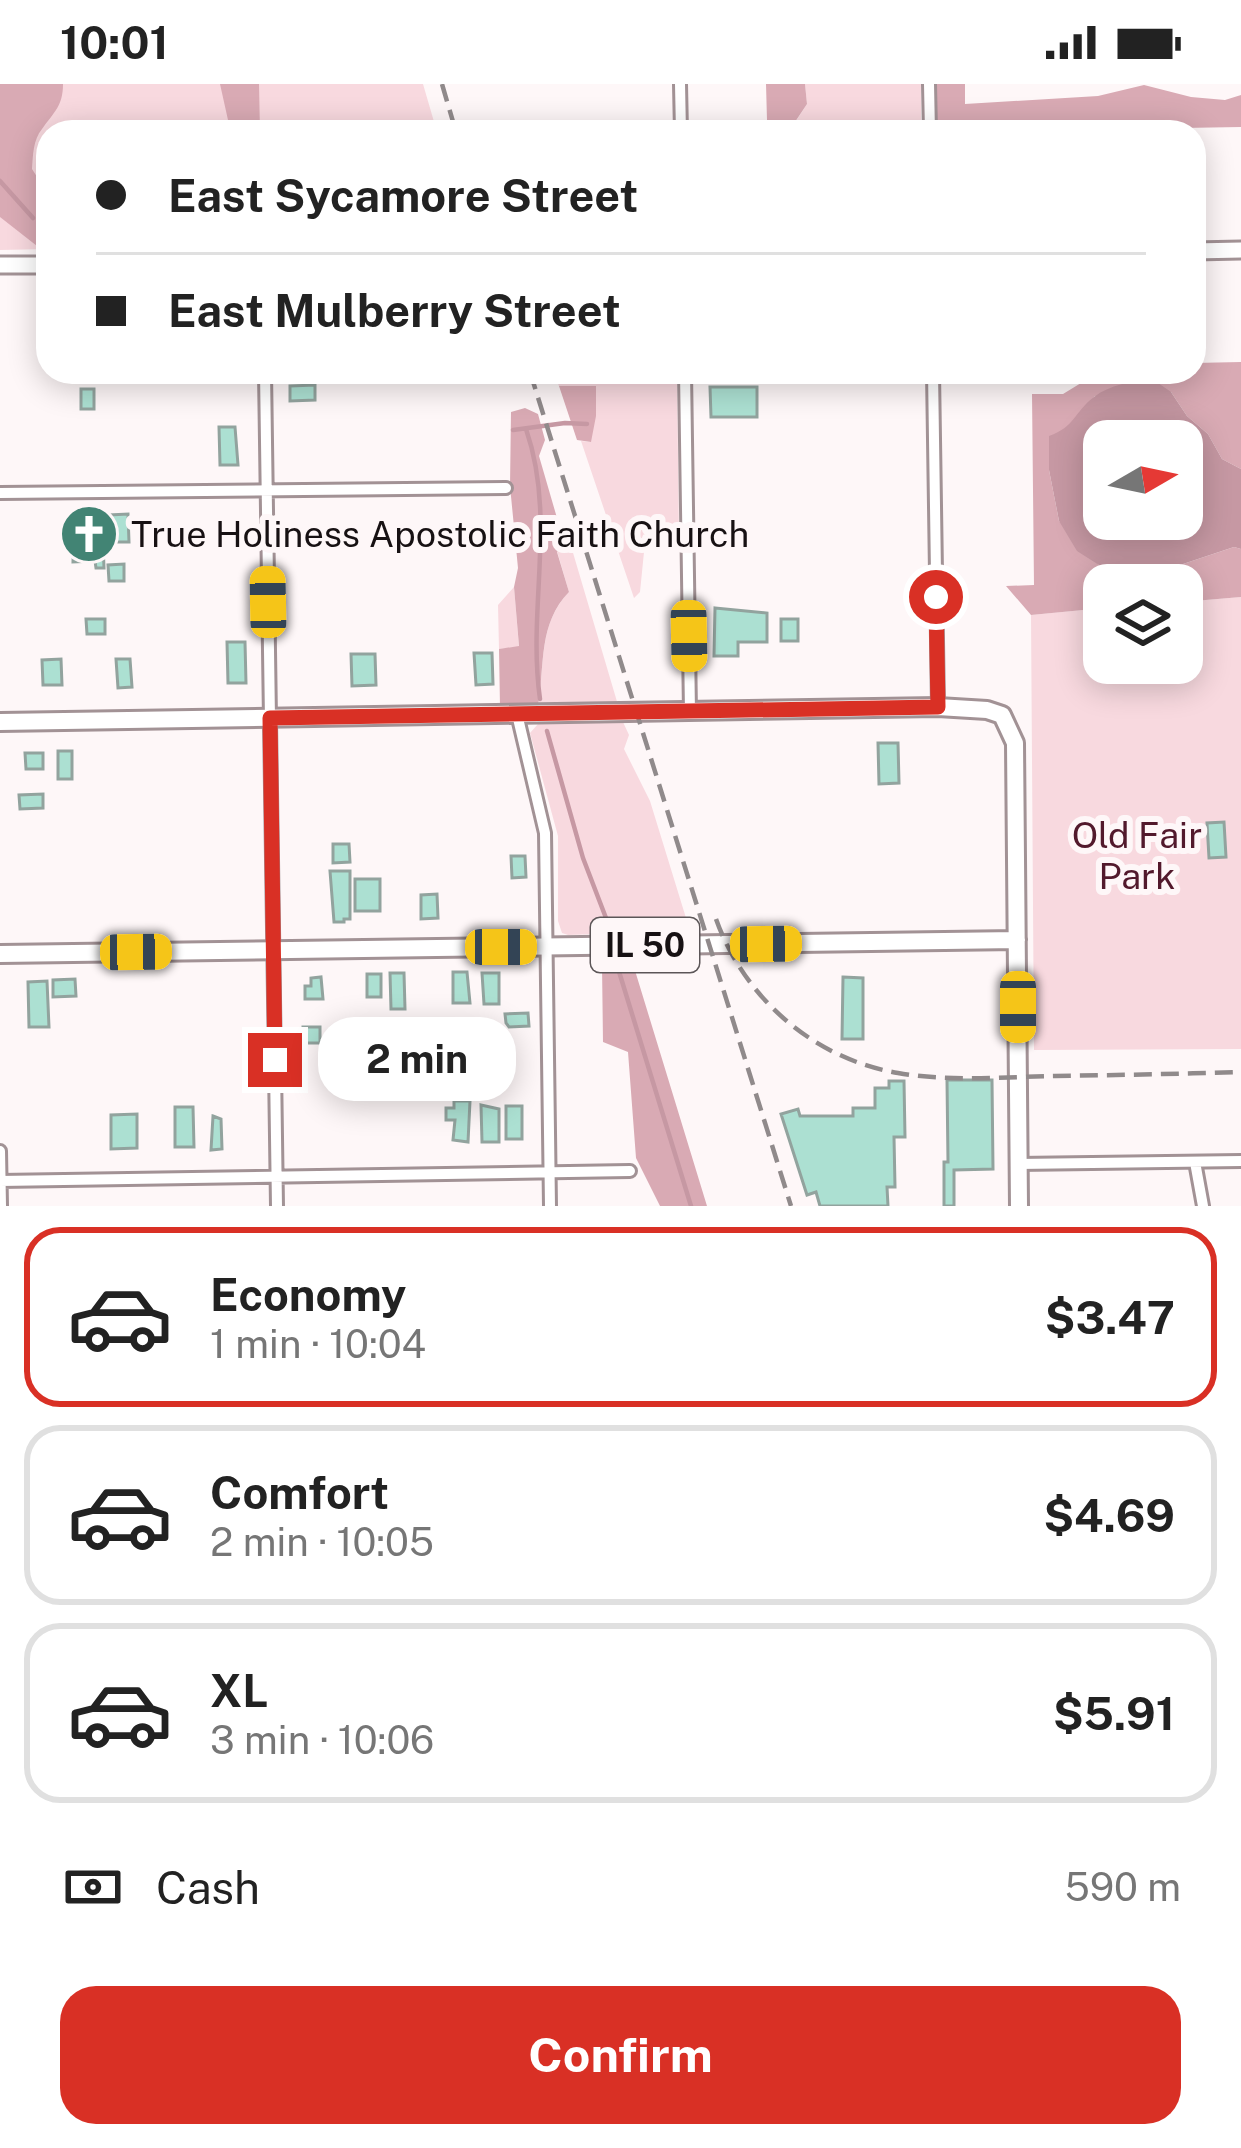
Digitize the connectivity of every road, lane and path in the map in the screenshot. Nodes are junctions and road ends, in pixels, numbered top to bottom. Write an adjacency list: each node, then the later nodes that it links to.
1 (680, 84): 3 (street)
2 (929, 84): 4 (street)
3 (681, 120)
4 (930, 120)
5 (1241, 250): 6 (street)
6 (1206, 251)
7 (36, 265): 8 (street)
8 (0, 266)
9 (265, 384): 13 (street)
10 (686, 384): 16 (street)
11 (933, 384): 15 (street)
12 (506, 488): 13 (street)
13 (267, 490): 14 (street); 18 (street)
14 (0, 494)
15 (938, 707): 16 (main road); 20 (main road)
16 (690, 712): 17 (main road)
17 (517, 714): 18 (main road); 21 (street)
18 (270, 718): 19 (main road); 22 (street)
19 (0, 722)
20 (1017, 940): 21 (main road, IL 50); 27 (main road)
21 (546, 947): 22 (main road, IL 50); 29 (street)
22 (273, 949): 23 (main road, IL 50); 30 (street)
23 (0, 954)
24 (0, 1151): 31 (street)
25 (1241, 1161): 26 (street)
26 (1196, 1162): 27 (street); 36 (street)
27 (1018, 1164): 35 (main road)
28 (630, 1171): 29 (street)
29 (550, 1172): 30 (street); 34 (street)
30 (277, 1177): 31 (street); 33 (street)
31 (0, 1181): 32 (street)
32 (1, 1206)
33 (277, 1206)
34 (550, 1206)
35 (1018, 1206)
36 (1203, 1206)

